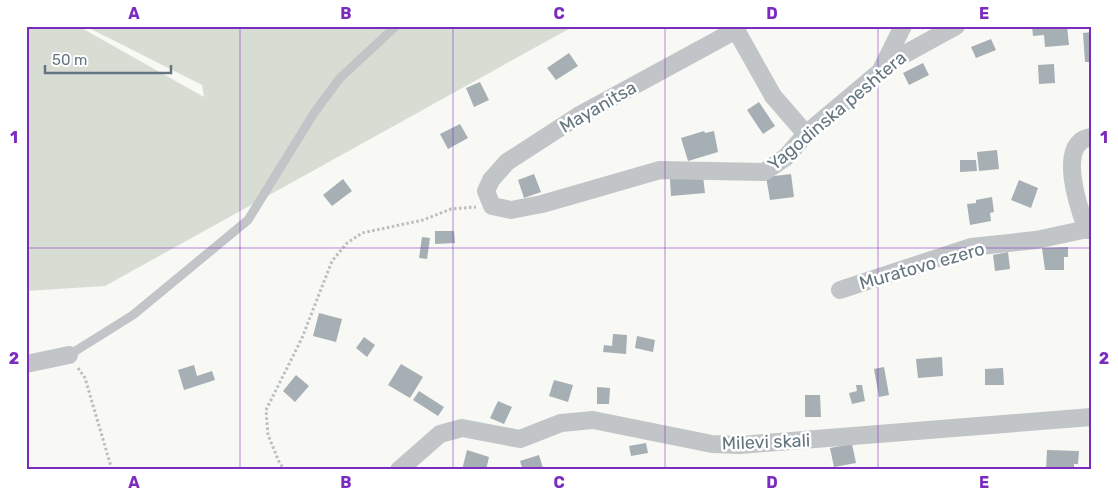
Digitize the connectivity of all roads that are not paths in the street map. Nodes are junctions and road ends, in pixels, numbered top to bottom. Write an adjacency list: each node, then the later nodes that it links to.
1 (396, 26): 11 (lane)
2 (903, 26): 5 (street)
3 (956, 26): 5 (street, Yagodinska peshtera)
4 (737, 28): 6 (street, Mayanitsa); 8 (street, Mayanitsa)
5 (879, 72): 6 (street, Yagodinska peshtera)
6 (806, 134): 8 (street, Yagodinska peshtera)
7 (1092, 137): 9 (street)
8 (492, 206)
9 (1089, 229): 10 (street, Muratovo ezero)
10 (840, 290)
11 (69, 355): 12 (street)
12 (26, 364)
13 (1092, 417): 14 (street, Milevi skali)
14 (399, 470)

